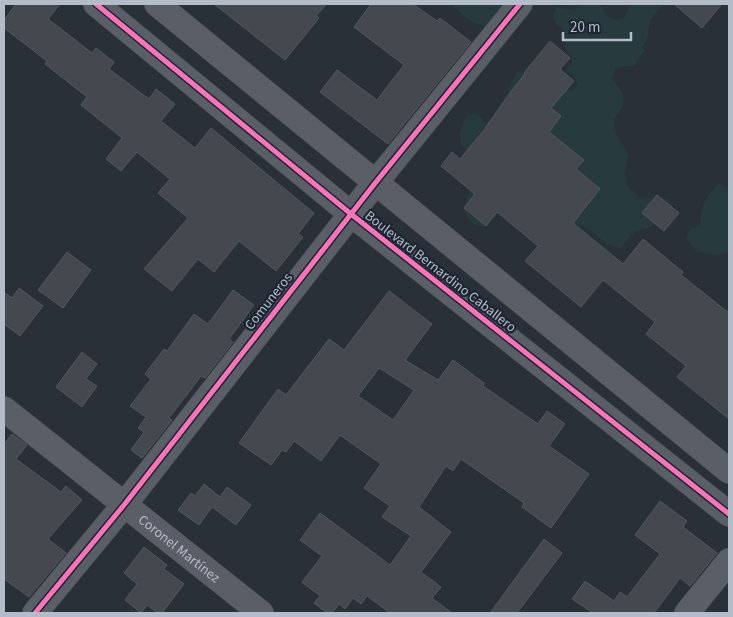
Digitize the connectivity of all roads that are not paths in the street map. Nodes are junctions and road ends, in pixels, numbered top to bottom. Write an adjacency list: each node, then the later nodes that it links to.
1 (96, 4): 5 (street, Boulevard Bernardino Caballero)
2 (157, 4): 4 (street, Boulevard Bernardino Caballero)
3 (520, 4): 4 (street, Comuneros)
4 (376, 182): 5 (street, Comuneros); 7 (street, Boulevard Bernardino Caballero)
5 (351, 214): 8 (street, Comuneros); 9 (street, Boulevard Bernardino Caballero)
6 (4, 409): 8 (street, Coronel Martínez)
7 (729, 471)
8 (124, 505): 11 (street, Comuneros); 12 (street, Coronel Martínez)
9 (729, 514)
10 (729, 561): 13 (street)
11 (35, 613)
12 (261, 613)
13 (687, 613)

